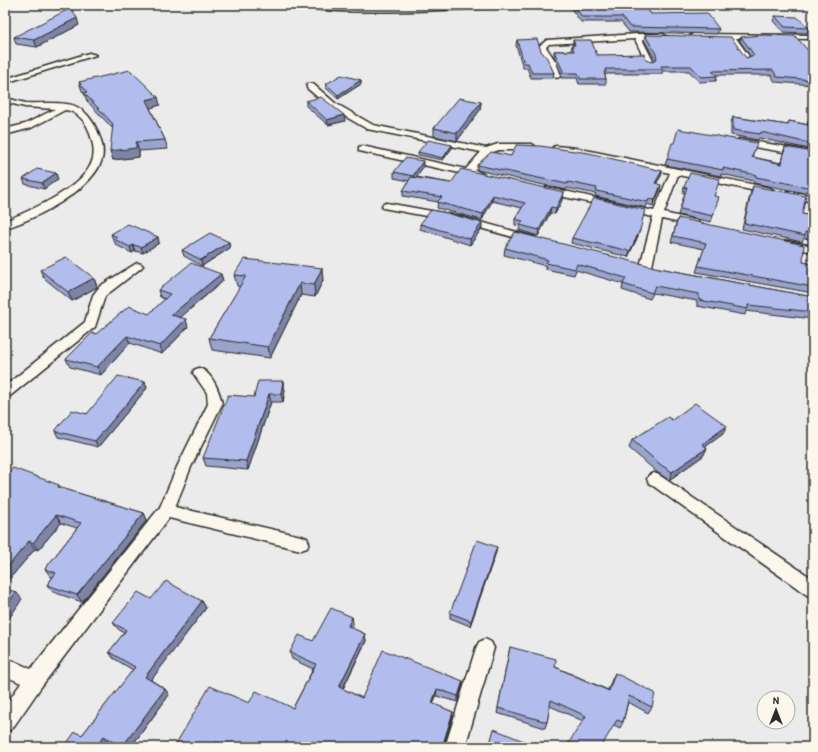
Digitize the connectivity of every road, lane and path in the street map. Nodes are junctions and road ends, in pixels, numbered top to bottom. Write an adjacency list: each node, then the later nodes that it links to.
1 (305, 5): 4 (street)
2 (486, 5): 3 (street); 4 (street)
3 (516, 5)
4 (315, 6)
5 (637, 36): 6 (street); 12 (street); 13 (street)
6 (671, 36)
7 (686, 36): 9 (street)
8 (813, 37): 9 (street)
9 (732, 38): 11 (street)
10 (92, 55): 14 (street)
11 (747, 59)
12 (650, 63)
13 (557, 76)
14 (5, 81)
15 (310, 86): 21 (street)
16 (5, 100): 17 (street)
17 (64, 108): 18 (street); 30 (street)
18 (5, 132)
19 (729, 140): 22 (street)
20 (362, 149): 24 (street)
21 (488, 150): 23 (street); 24 (street)
22 (813, 154)
23 (675, 171): 27 (street); 29 (street)
24 (468, 172): 25 (street)
25 (491, 177)
26 (537, 187): 29 (street)
27 (813, 199)
28 (386, 206): 32 (street)
29 (658, 215): 31 (street); 35 (street)
30 (5, 224)
31 (705, 225)
32 (540, 241)
33 (774, 241): 34 (street)
34 (813, 249)
35 (632, 263)
36 (137, 266): 38 (street)
37 (199, 373): 40 (street)
38 (5, 393)
39 (654, 479): 42 (street)
40 (166, 511): 41 (street); 45 (street)
41 (301, 543)
42 (813, 590)
43 (485, 648): 47 (street)
44 (5, 666): 45 (street)
45 (34, 680): 46 (street)
46 (5, 722)
47 (455, 747)

